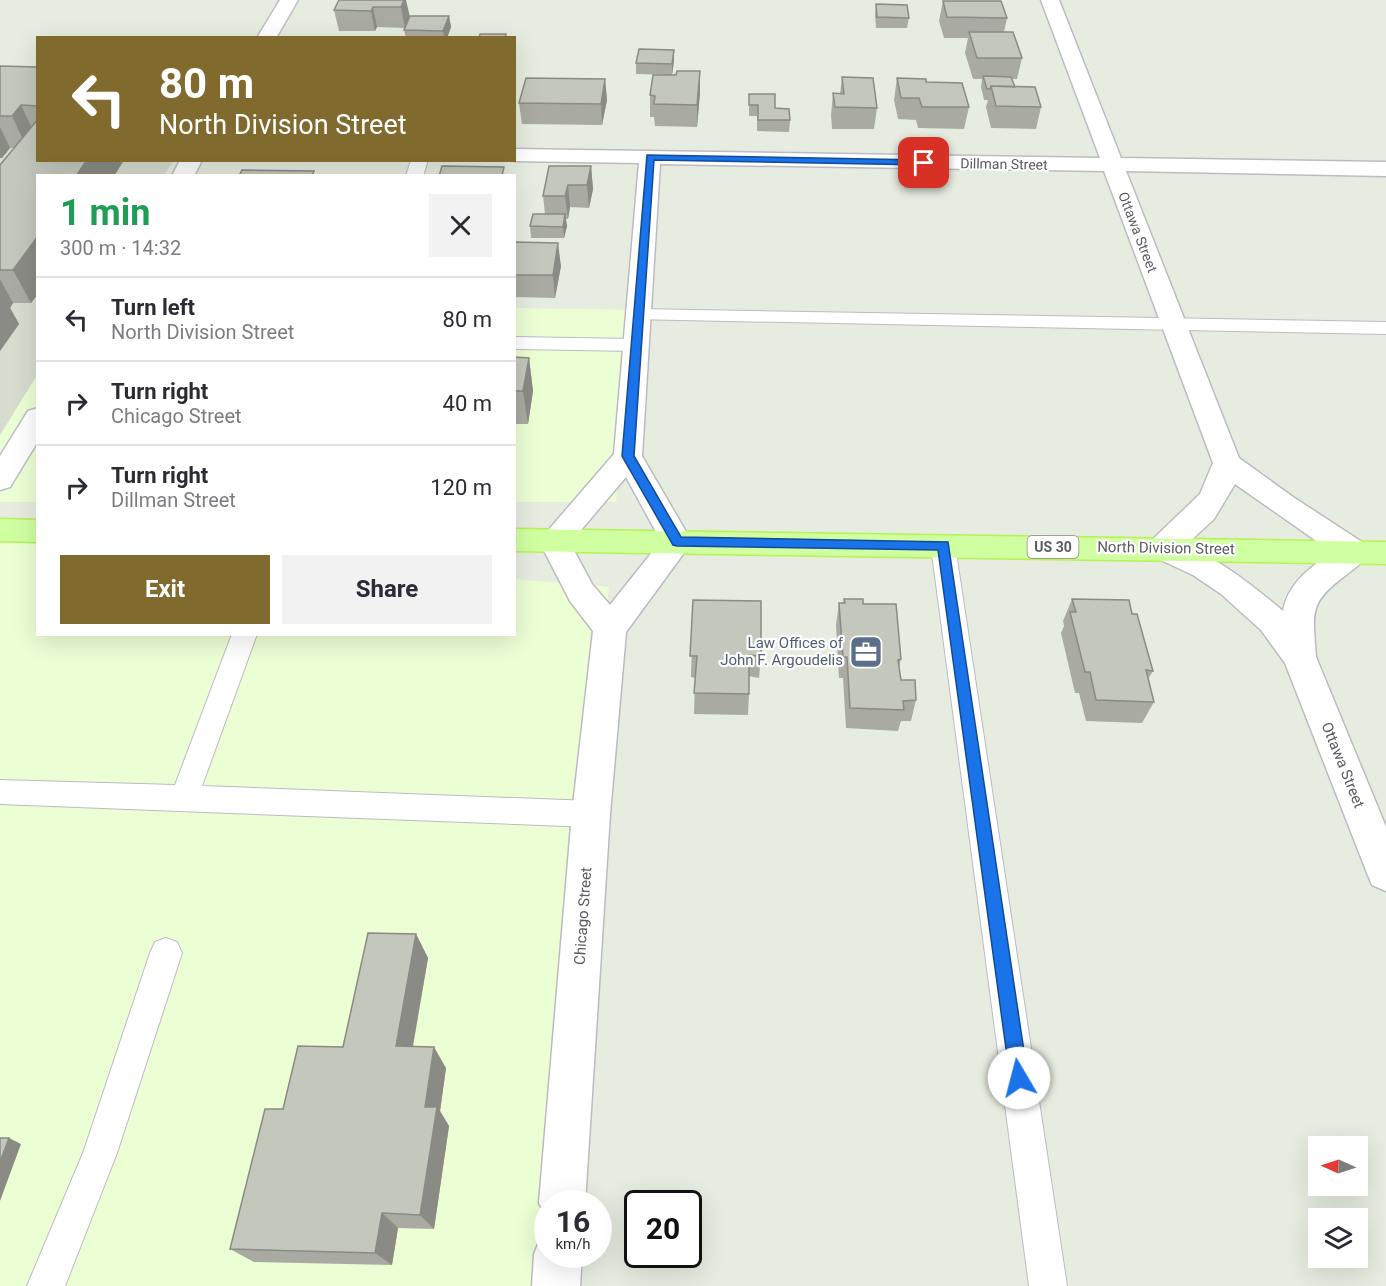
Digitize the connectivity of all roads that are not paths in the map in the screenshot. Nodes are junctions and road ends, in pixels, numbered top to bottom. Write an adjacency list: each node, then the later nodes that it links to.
1 (289, 0): 3 (street)
2 (1050, 0): 6 (street, Ottawa Street)
3 (267, 36)
4 (516, 155): 5 (street, Dillman Street)
5 (650, 157): 6 (street, Dillman Street); 8 (street)
6 (1113, 166): 7 (street, Dillman Street); 9 (street, Ottawa Street)
7 (1386, 169)
8 (638, 315): 9 (lane); 12 (street)
9 (1174, 326): 10 (lane); 15 (street, Ottawa Street)
10 (1386, 328)
11 (516, 343): 12 (lane)
12 (636, 345): 14 (street)
13 (36, 420): 16 (street)
14 (628, 456): 20 (street); 21 (street)
15 (1227, 463): 23 (street); 24 (street)
16 (0, 480)
17 (0, 530): 18 (main road)
18 (36, 531)
19 (516, 540): 20 (main road, North Division Street / US 30)
20 (554, 541): 21 (main road, North Division Street / US 30); 26 (street)
21 (677, 542): 22 (main road, North Division Street / US 30); 26 (street)
22 (943, 546): 23 (main road, North Division Street / US 30); 38 (lane)
23 (1163, 548): 24 (main road, North Division Street / US 30); 28 (street, Ottawa Street)
24 (1354, 552): 25 (main road, North Division Street / US 30); 28 (street, Ottawa Street)
25 (1386, 553)
26 (610, 629): 31 (street, Chicago Street)
27 (244, 636): 30 (lane)
28 (1299, 657): 32 (street, Ottawa Street)
29 (0, 792): 30 (lane)
30 (184, 798): 31 (lane)
31 (591, 814): 34 (street, Chicago Street)
32 (1386, 873)
33 (166, 953): 36 (lane)
34 (563, 1190)
35 (557, 1268): 37 (street)
36 (46, 1286)
37 (556, 1286)
38 (1048, 1286)

